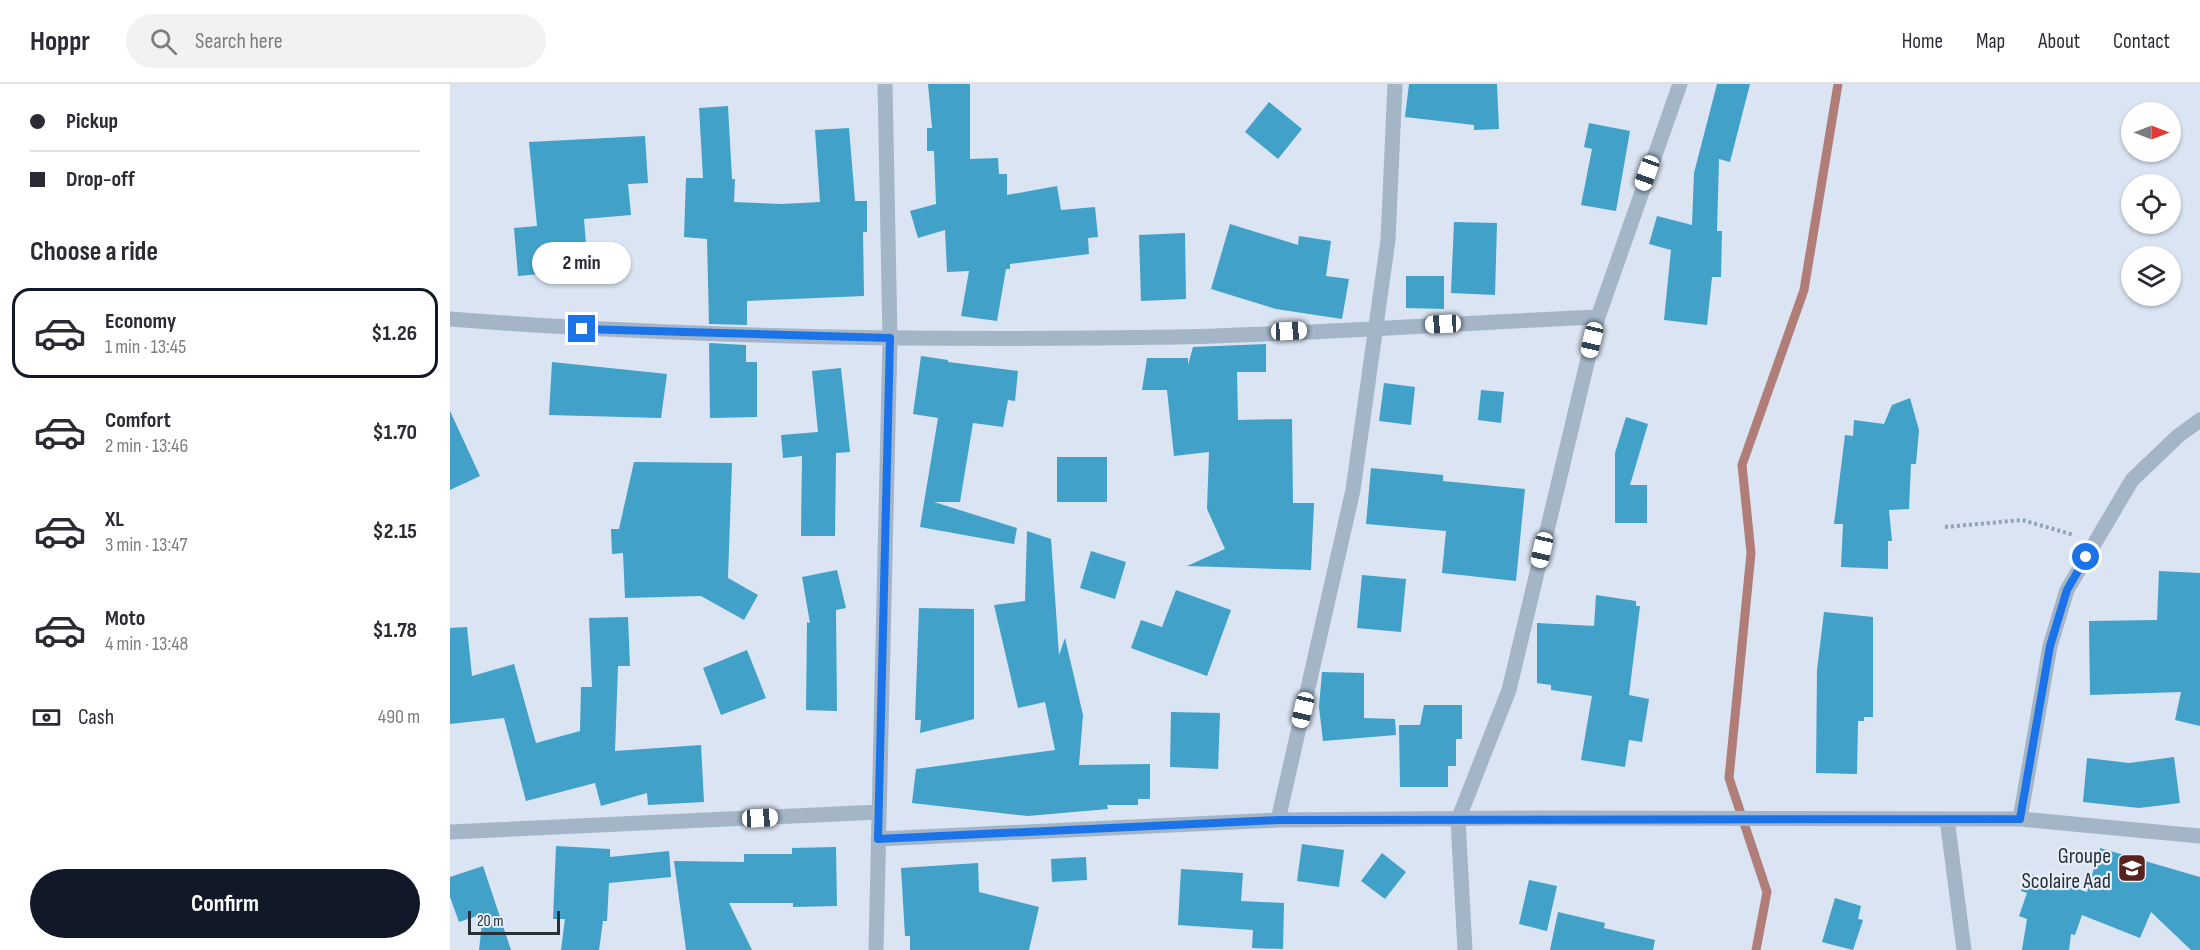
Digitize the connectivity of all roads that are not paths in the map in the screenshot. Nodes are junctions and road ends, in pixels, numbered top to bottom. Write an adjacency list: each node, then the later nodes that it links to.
1 (885, 84): 7 (street)
2 (1395, 84): 6 (street)
3 (1680, 84): 4 (street)
4 (1598, 317): 6 (street); 13 (street)
5 (450, 319): 7 (street)
6 (1377, 327): 7 (street); 12 (street)
7 (890, 338): 9 (street)
8 (2200, 420): 11 (street)
9 (879, 812): 14 (street); 16 (street)
10 (1947, 819): 11 (street); 13 (street); 19 (street)
11 (2020, 819): 15 (street)
12 (1278, 820): 13 (street); 16 (street)
13 (1458, 820): 18 (street)
14 (450, 832)
15 (2200, 836)
16 (878, 839): 17 (street)
17 (876, 950)
18 (1465, 950)
19 (1964, 950)

